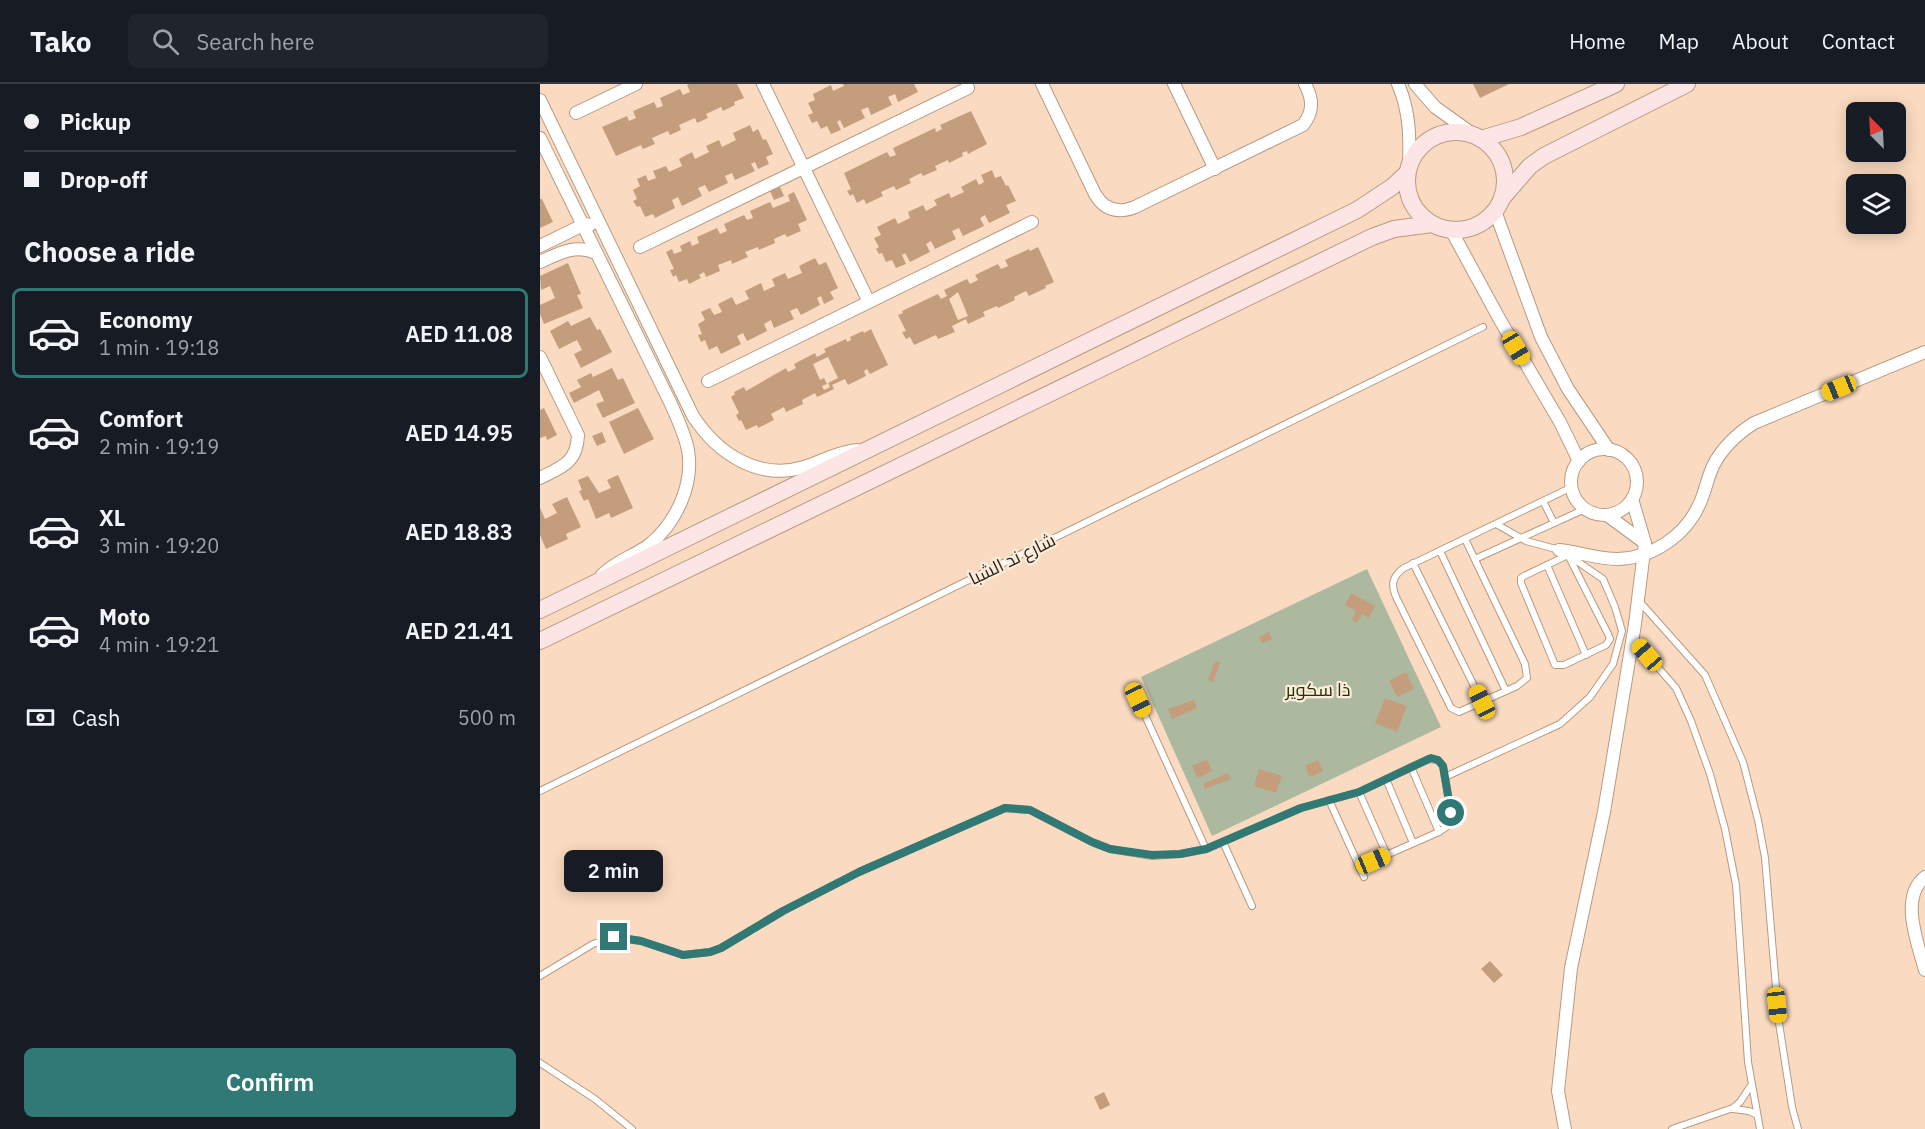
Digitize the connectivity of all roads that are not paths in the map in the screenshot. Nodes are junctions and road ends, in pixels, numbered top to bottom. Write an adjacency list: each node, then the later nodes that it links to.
1 (636, 84): 12 (street)
2 (763, 84): 15 (street)
3 (1042, 84): 16 (street)
4 (1174, 84): 16 (street)
5 (1305, 84): 16 (street)
6 (1398, 84): 17 (street)
7 (1415, 84): 13 (street)
8 (1616, 84): 13 (main road)
9 (1687, 84): 18 (main road)
10 (968, 88): 15 (street)
11 (540, 100): 27 (street)
12 (576, 113)
13 (1477, 137): 17 (main road); 18 (main road)
14 (540, 138): 21 (street)
15 (804, 168): 24 (street); 28 (street)
16 (1215, 169)
17 (1408, 170): 20 (main road); 33 (main road)
18 (1499, 204): 22 (main road); 34 (street)
19 (1032, 222): 28 (street)
20 (1432, 224): 22 (main road); 56 (main road)
21 (583, 225): 23 (street); 25 (street); 27 (street)
22 (1451, 230): 35 (street)
23 (540, 246)
24 (640, 247)
25 (596, 253): 26 (street); 52 (street)
26 (540, 262)
27 (631, 290): 33 (street)
28 (869, 302): 32 (street)
29 (1483, 327): 64 (lane, شارع ند الشبا)
30 (1925, 352): 46 (street)
31 (540, 357): 36 (street)
32 (708, 381)
33 (873, 448): 52 (main road)
34 (1608, 450): 35 (street); 38 (street)
35 (1579, 461): 37 (street)
36 (540, 478)
37 (1572, 487): 39 (lane); 40 (street)
38 (1632, 499): 41 (street); 46 (street)
39 (1543, 501): 42 (lane); 43 (lane)
40 (1585, 509): 41 (street); 42 (lane)
41 (1607, 515): 46 (street)
42 (1554, 523): 45 (lane)
43 (1496, 524): 44 (lane); 45 (lane)
44 (1465, 538): 47 (lane); 49 (lane)
45 (1521, 539): 48 (lane); 49 (lane)
46 (1645, 548): 48 (street); 53 (street)
47 (1440, 551): 50 (lane); 58 (lane)
48 (1564, 553): 51 (lane); 57 (lane); 62 (lane)
49 (1475, 560): 58 (lane)
50 (1413, 563): 60 (lane); 60 (lane)
51 (1547, 565): 57 (lane); 57 (lane)
52 (594, 583): 54 (main road)
53 (1638, 600): 55 (street); 88 (lane)
54 (540, 610)
55 (1633, 638): 81 (lane); 85 (street)
56 (540, 641)
57 (1586, 655)
58 (1506, 691): 60 (lane)
59 (1138, 700): 70 (lane)
60 (1482, 702)
61 (1411, 767): 62 (lane); 63 (lane); 67 (lane)
62 (1445, 777): 67 (lane)
63 (1386, 779): 65 (lane); 69 (lane)
64 (540, 791)
65 (1359, 792): 66 (lane); 71 (lane)
66 (1329, 800): 68 (lane); 72 (lane)
67 (1439, 832): 69 (lane)
68 (1223, 842): 70 (lane); 76 (lane)
69 (1413, 843): 71 (lane)
70 (1206, 849): 79 (lane)
71 (1387, 855): 72 (lane)
72 (1359, 867): 73 (lane)
73 (1364, 877)
74 (1925, 878): 77 (street)
75 (1925, 885): 77 (street)
76 (1252, 906)
77 (1922, 957): 78 (street)
78 (1925, 970)
79 (540, 976)
80 (540, 1063): 84 (lane)
81 (1751, 1086): 82 (lane); 83 (lane)
82 (1732, 1108): 83 (lane); 86 (lane)
83 (1757, 1115): 87 (lane)
84 (632, 1129)
85 (1565, 1129)
86 (1672, 1129)
87 (1760, 1129)
88 (1798, 1129)

